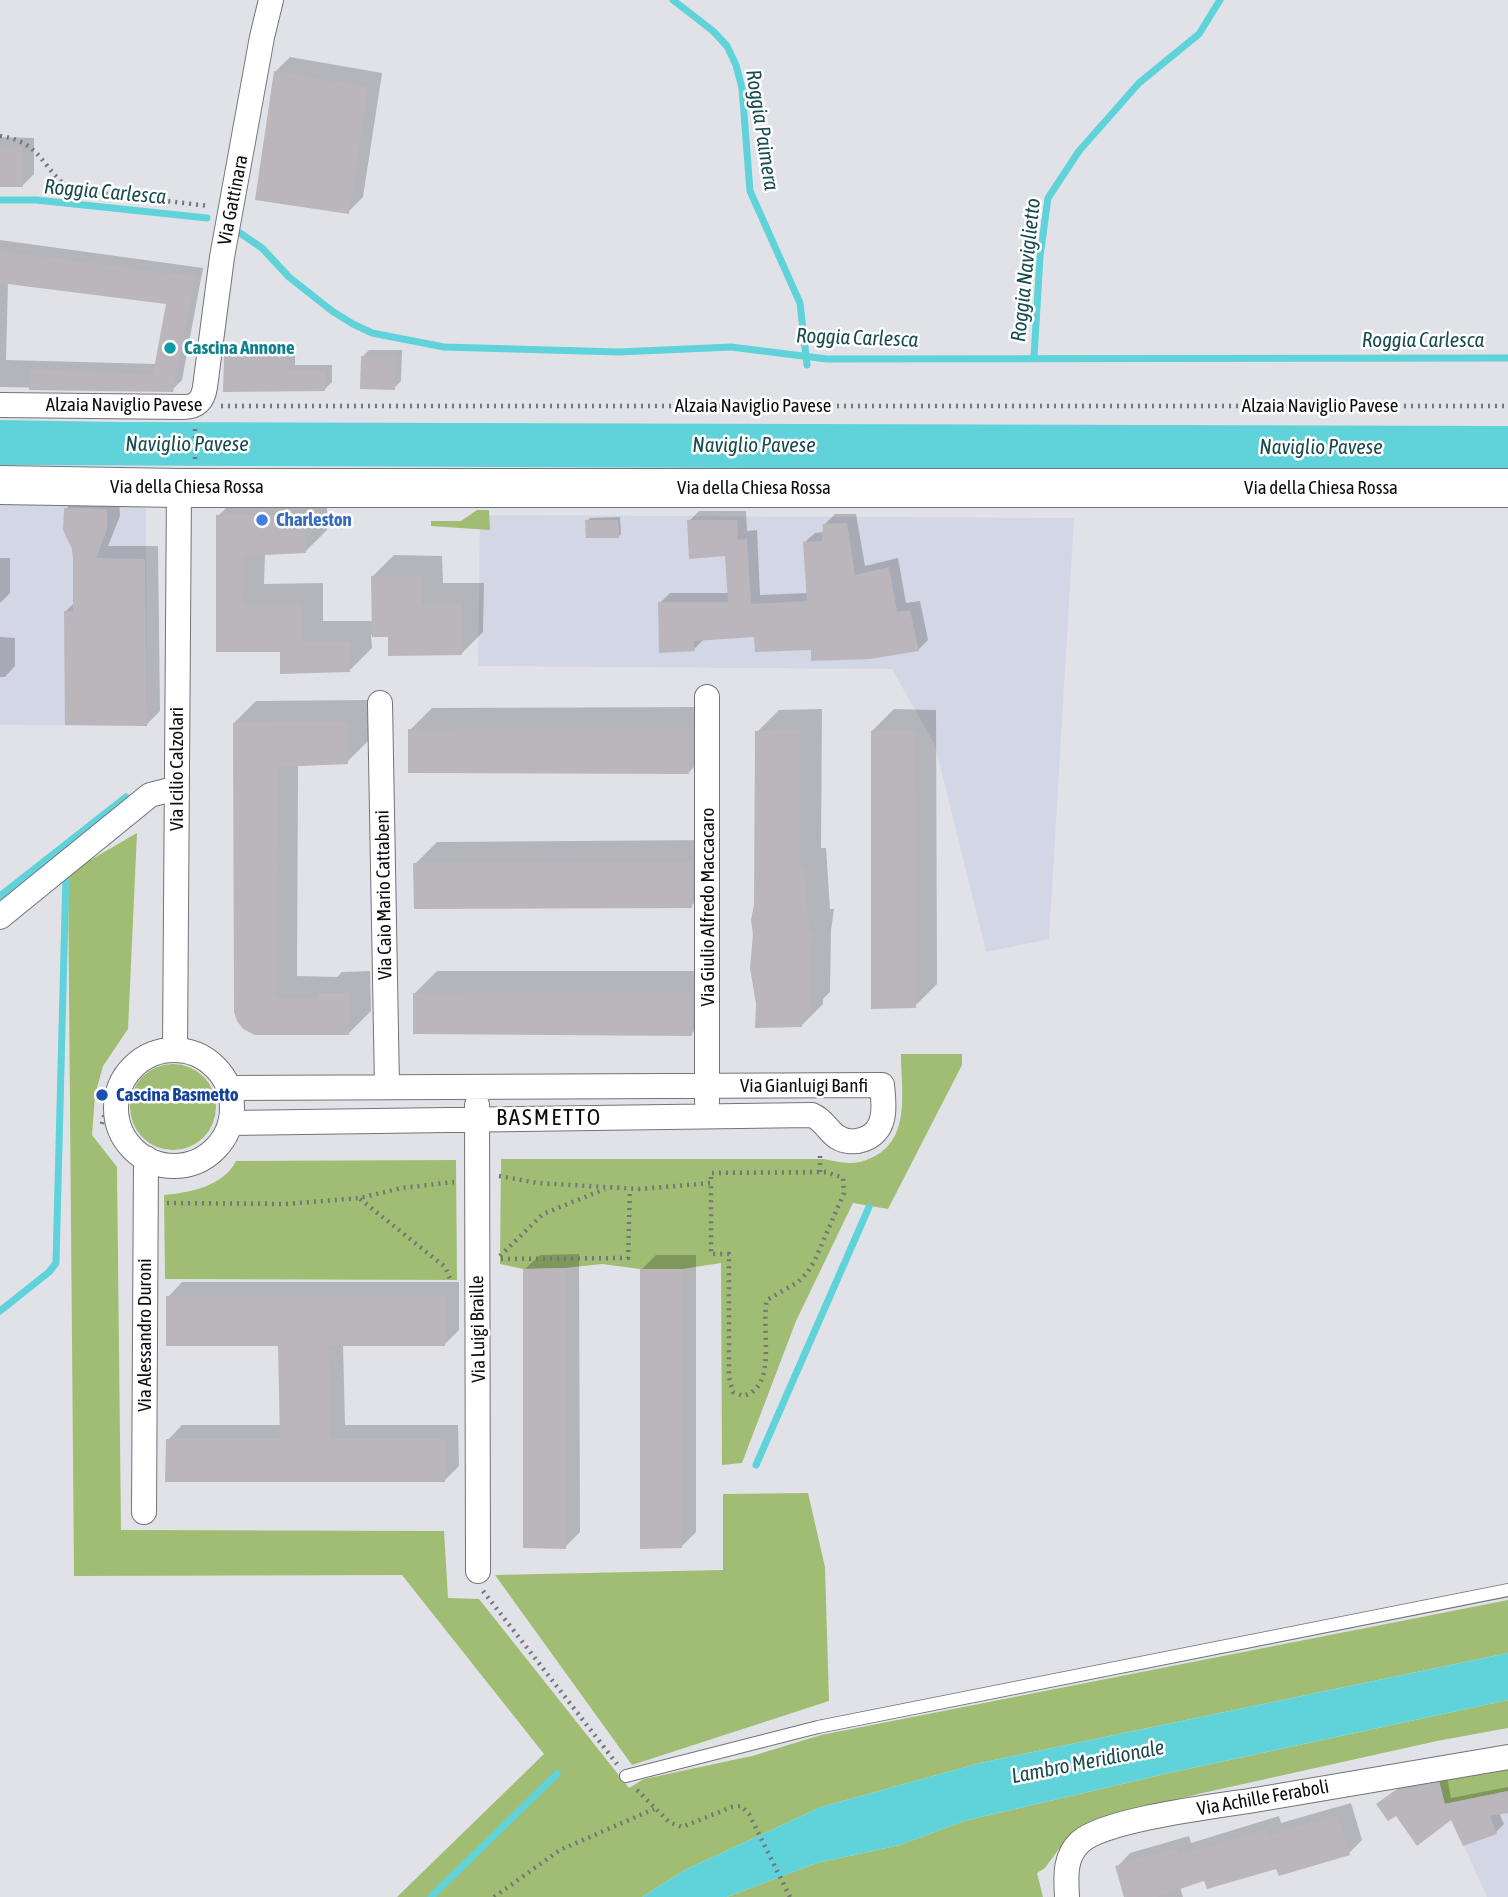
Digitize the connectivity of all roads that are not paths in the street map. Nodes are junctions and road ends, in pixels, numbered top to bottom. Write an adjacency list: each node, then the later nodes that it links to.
1 (271, 0): 2 (street, Via Gattinara)
2 (201, 401): 3 (street, Alzaia Naviglio Pavese)
3 (0, 405)
4 (0, 485): 5 (main road, Via della Chiesa Rossa)
5 (180, 488): 6 (main road, Via della Chiesa Rossa); 9 (street, Via Icilio Calzolari)
6 (1508, 488)
7 (707, 698): 12 (street, Via Giulio Alfredo Maccacaro)
8 (380, 703): 13 (street, Via Caio Mario Cattabeni)
9 (177, 788): 10 (street); 11 (street, Via Icilio Calzolari)
10 (0, 917)
11 (175, 1050): 15 (street); 19 (street)
12 (708, 1086): 14 (street, Via Gianluigi Banfi); 16 (street, Via Giulio Alfredo Maccacaro); 16 (street, Via Gianluigi Banfi)
13 (387, 1087): 14 (street, Via Gianluigi Banfi); 15 (street, Via Gianluigi Banfi)
14 (477, 1087): 17 (street, Via Luigi Braille)
15 (228, 1088): 18 (street)
16 (706, 1116): 17 (street, Via Gianluigi Banfi)
17 (477, 1119): 18 (street, Via Gianluigi Banfi); 21 (street, Via Luigi Braille)
18 (230, 1123): 19 (street)
19 (146, 1158): 20 (street, Via Alessandro Duroni)
20 (144, 1512)
21 (481, 1583)
22 (1508, 1590): 24 (lane)
23 (1508, 1757): 25 (street, Via Achille Feraboli)
24 (626, 1776)
25 (1067, 1897)

